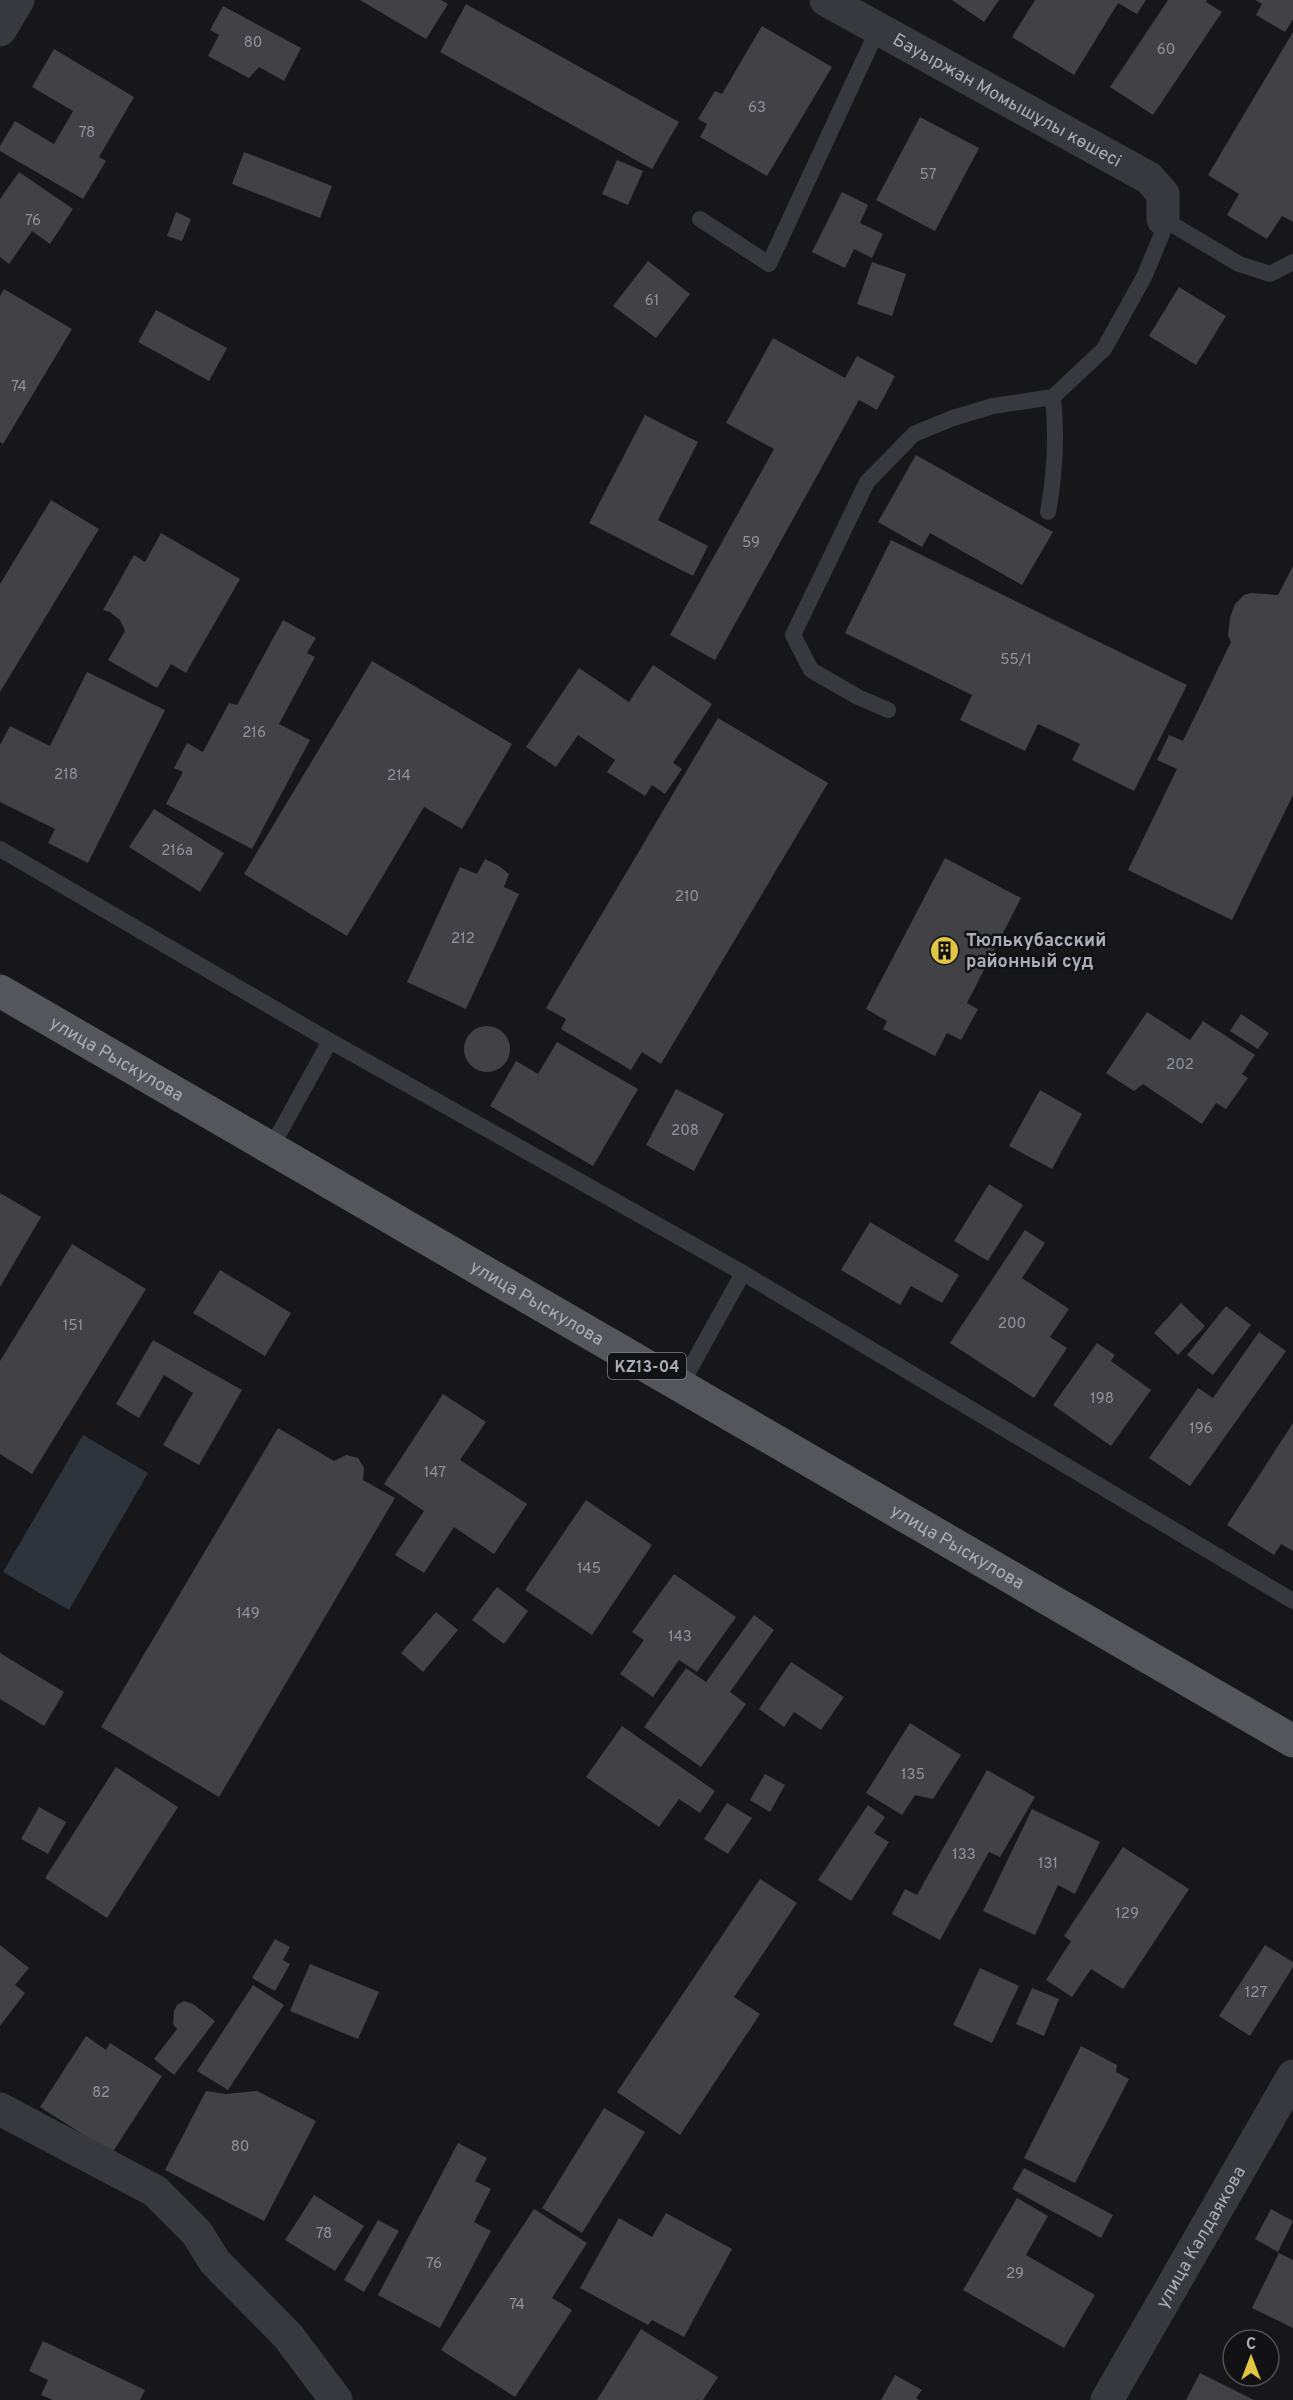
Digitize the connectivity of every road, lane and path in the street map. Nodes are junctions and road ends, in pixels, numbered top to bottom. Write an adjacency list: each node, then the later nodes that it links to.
1 (18, 0): 4 (street)
2 (826, 0): 3 (street, Бауыржан Момышұлы көшесі)
3 (878, 29): 5 (lane); 6 (street, Бауыржан Момышұлы көшесі)
4 (0, 30)
5 (700, 219)
6 (1163, 219): 7 (lane); 8 (lane)
7 (1293, 262)
8 (1053, 397): 9 (lane); 10 (lane)
9 (1048, 512)
10 (888, 710)
11 (0, 849): 13 (lane)
12 (0, 991): 14 (main road, улица Рыскулова / KZ13-04)
13 (330, 1041): 14 (lane); 15 (lane)
14 (271, 1148): 16 (main road, улица Рыскулова / KZ13-04)
15 (743, 1273): 16 (lane); 17 (lane)
16 (681, 1385): 18 (main road, улица Рыскулова / KZ13-04)
17 (1293, 1601)
18 (1293, 1741)
19 (1293, 2076): 22 (street, улица Калдаякова)
20 (0, 2109): 21 (street)
21 (336, 2400)
22 (1107, 2400)

